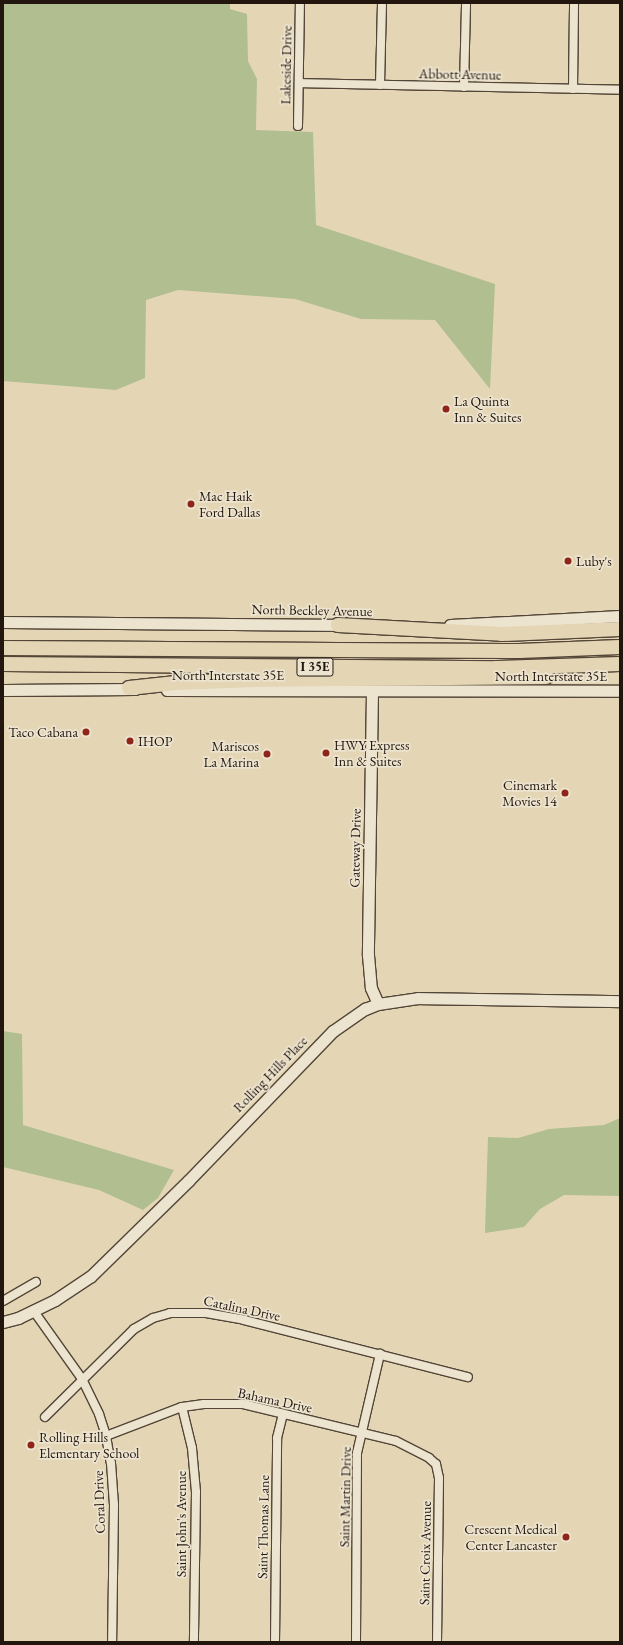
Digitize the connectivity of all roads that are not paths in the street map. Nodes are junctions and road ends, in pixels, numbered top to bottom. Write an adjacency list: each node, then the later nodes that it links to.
1 (300, 3): 5 (street, Lakeside Drive)
2 (382, 3): 6 (street)
3 (466, 3): 7 (street)
4 (574, 3): 8 (street)
5 (299, 83): 6 (street, Abbott Avenue); 10 (street, Lakeside Drive)
6 (380, 85): 7 (street, Abbott Avenue)
7 (464, 87): 8 (street, Abbott Avenue)
8 (573, 89): 9 (street, Abbott Avenue)
9 (620, 90)
10 (298, 126)
11 (620, 616): 13 (main road, North Beckley Avenue)
12 (3, 622): 13 (main road, North Beckley Avenue)
13 (338, 625): 14 (highway)
14 (620, 629)
15 (620, 647): 16 (highway, I 35E)
16 (3, 648)
17 (3, 664): 18 (highway, I 35E)
18 (620, 664)
19 (620, 671): 20 (highway)
20 (129, 688): 21 (main road, North Interstate 35E); 23 (main road, North Interstate 35E)
21 (3, 690)
22 (620, 691): 23 (main road, North Interstate 35E)
23 (372, 692): 25 (main road, Gateway Drive)
24 (620, 1001): 25 (main road, Rolling Hills Place)
25 (378, 1004): 28 (main road, Rolling Hills Place)
26 (36, 1282): 27 (street)
27 (3, 1302)
28 (33, 1310): 29 (main road, Rolling Hills Place); 32 (street, Coral Drive)
29 (3, 1322)
30 (380, 1354): 31 (street, Catalina Drive); 32 (street, Catalina Drive); 36 (street, Saint Martin Drive)
31 (468, 1378)
32 (82, 1379): 35 (street, Catalina Drive); 37 (street, Coral Drive)
33 (182, 1407): 34 (street, Bahama Drive); 37 (street, Bahama Drive); 40 (street, Saint John's Avenue)
34 (283, 1414): 36 (street, Bahama Drive); 41 (street, Saint Thomas Lane)
35 (45, 1417)
36 (361, 1433): 38 (street, Bahama Drive); 42 (street, Saint Martin Drive)
37 (106, 1436): 39 (street, Coral Drive)
38 (436, 1464): 43 (street, Saint Croix Avenue)
39 (112, 1642)
40 (194, 1642)
41 (275, 1642)
42 (356, 1642)
43 (437, 1642)

